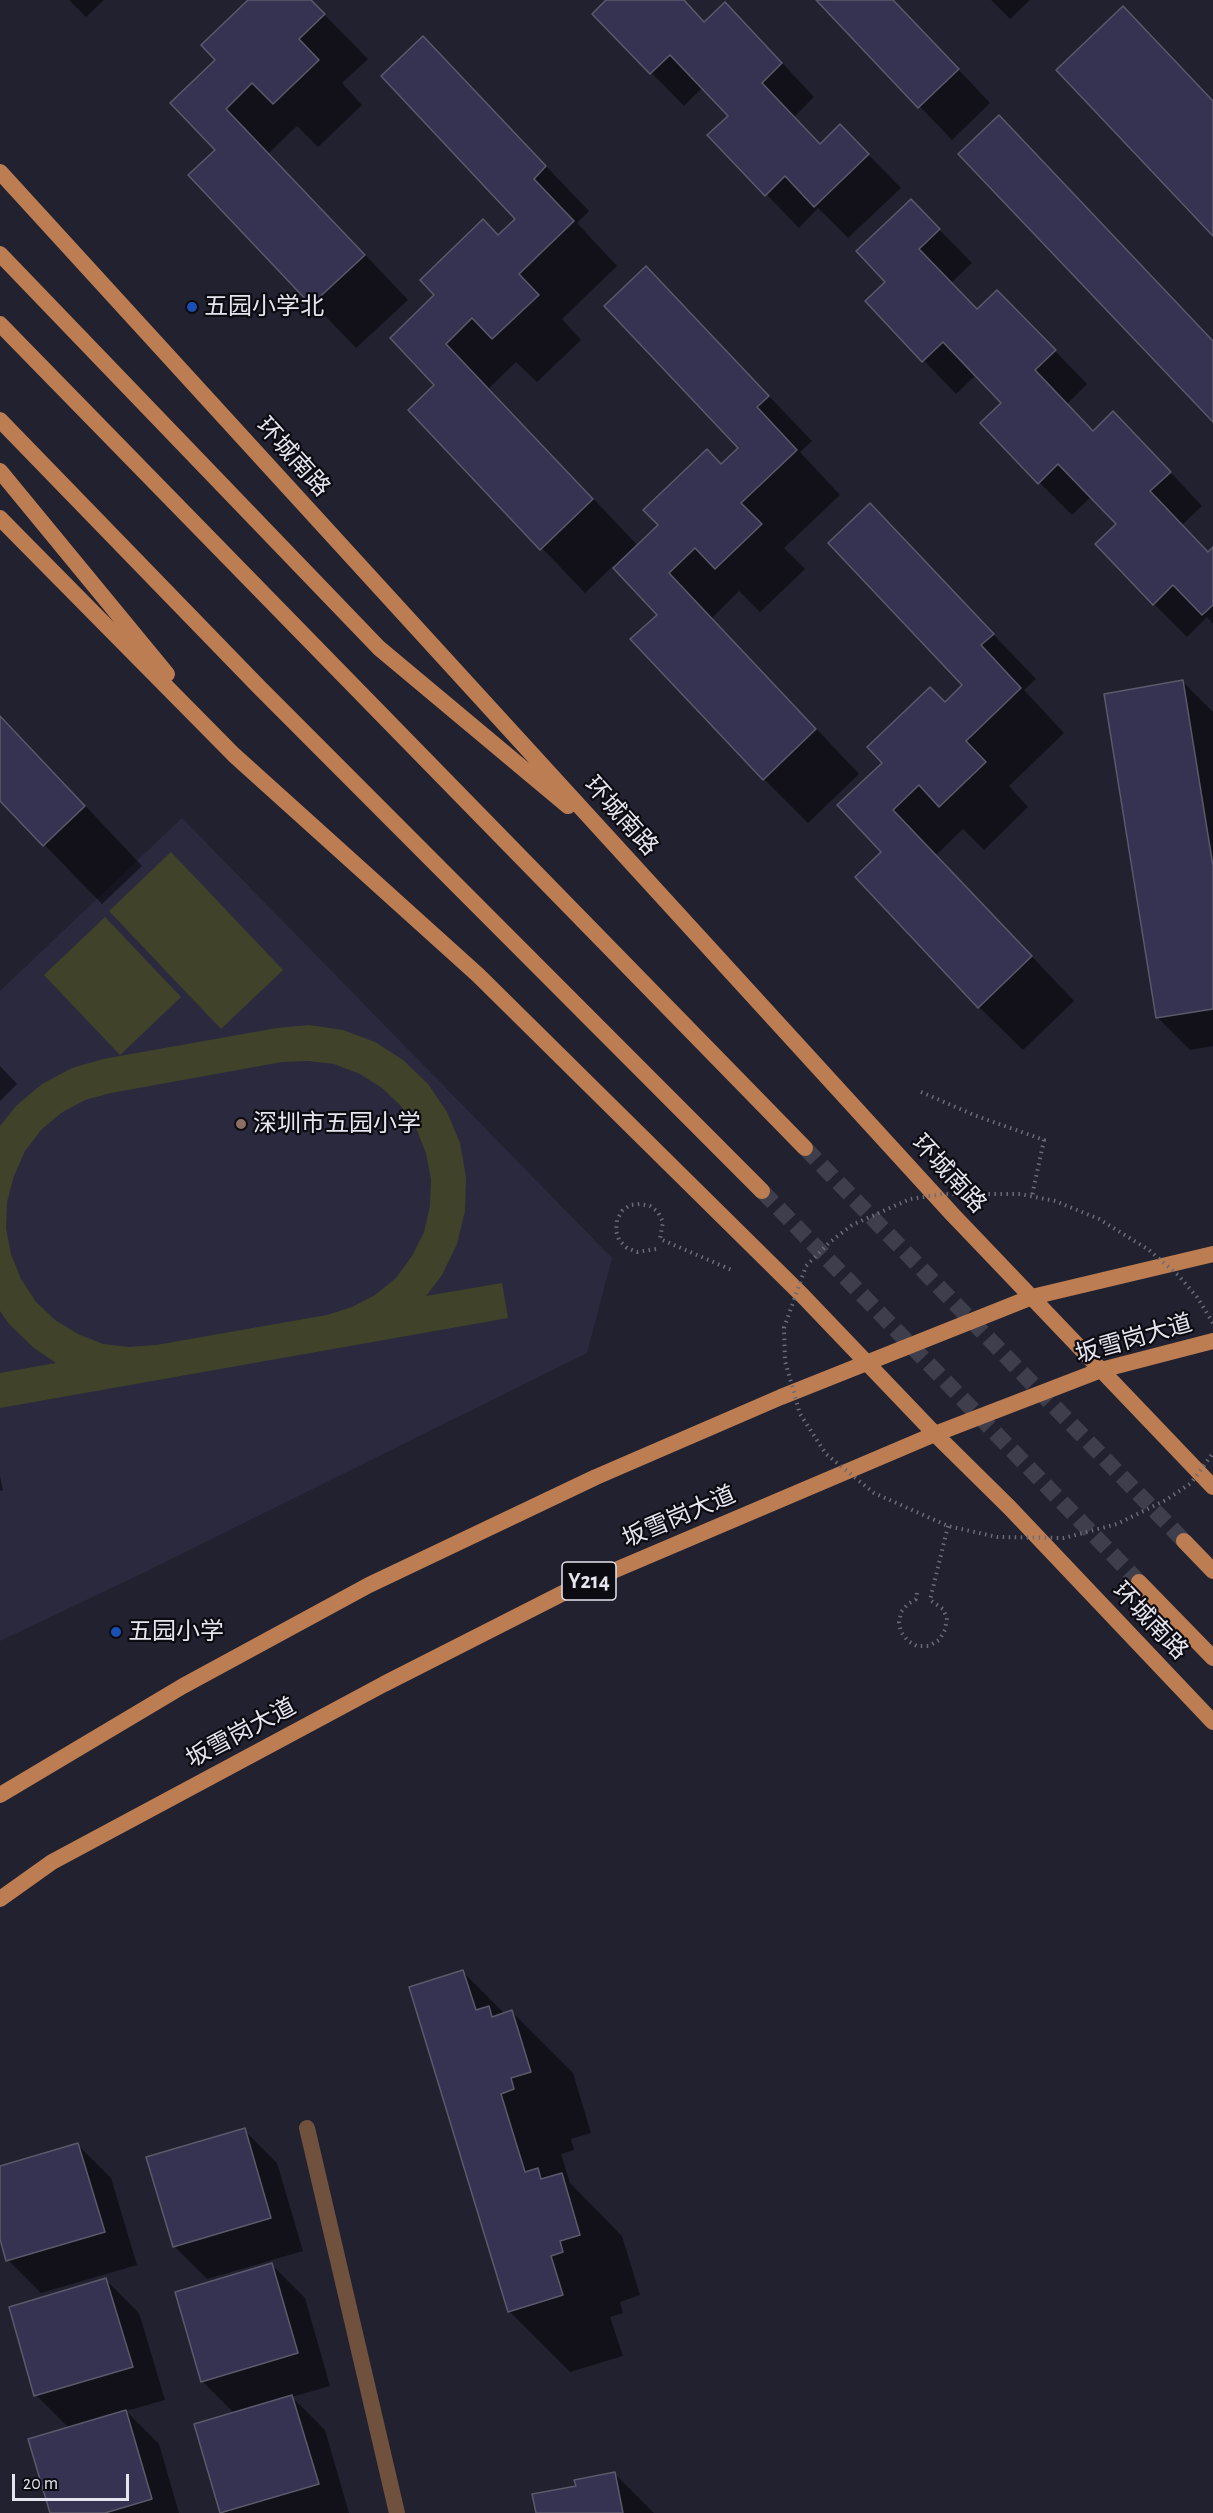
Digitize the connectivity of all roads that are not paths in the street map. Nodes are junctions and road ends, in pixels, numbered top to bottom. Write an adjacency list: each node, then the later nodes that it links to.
1 (0, 172): 8 (main road, 环城南路)
2 (0, 254): 8 (main road)
3 (0, 324): 9 (main road)
4 (0, 420): 10 (main road)
5 (0, 471): 7 (main road)
6 (0, 518): 7 (main road, 环城南路)
7 (234, 754): 14 (main road, 环城南路)
8 (619, 849): 12 (main road, 环城南路)
9 (805, 1148)
10 (762, 1191)
11 (1213, 1254): 12 (main road)
12 (1032, 1297): 14 (main road); 15 (main road, 环城南路)
13 (1213, 1341): 15 (main road, 坂雪岗大道 / Y214)
14 (868, 1362): 16 (main road, 环城南路); 23 (main road)
15 (1101, 1370): 16 (main road, 坂雪岗大道 / Y214); 17 (main road, 环城南路)
16 (935, 1434): 22 (main road, 环城南路); 24 (main road, 坂雪岗大道 / Y214)
17 (1213, 1487)
18 (1185, 1541): 19 (main road)
19 (1213, 1571)
20 (1139, 1582): 21 (main road, 环城南路)
21 (1213, 1658)
22 (1213, 1722)
23 (0, 1796)
24 (0, 1899)
25 (307, 2128): 26 (lane)
26 (397, 2513)

